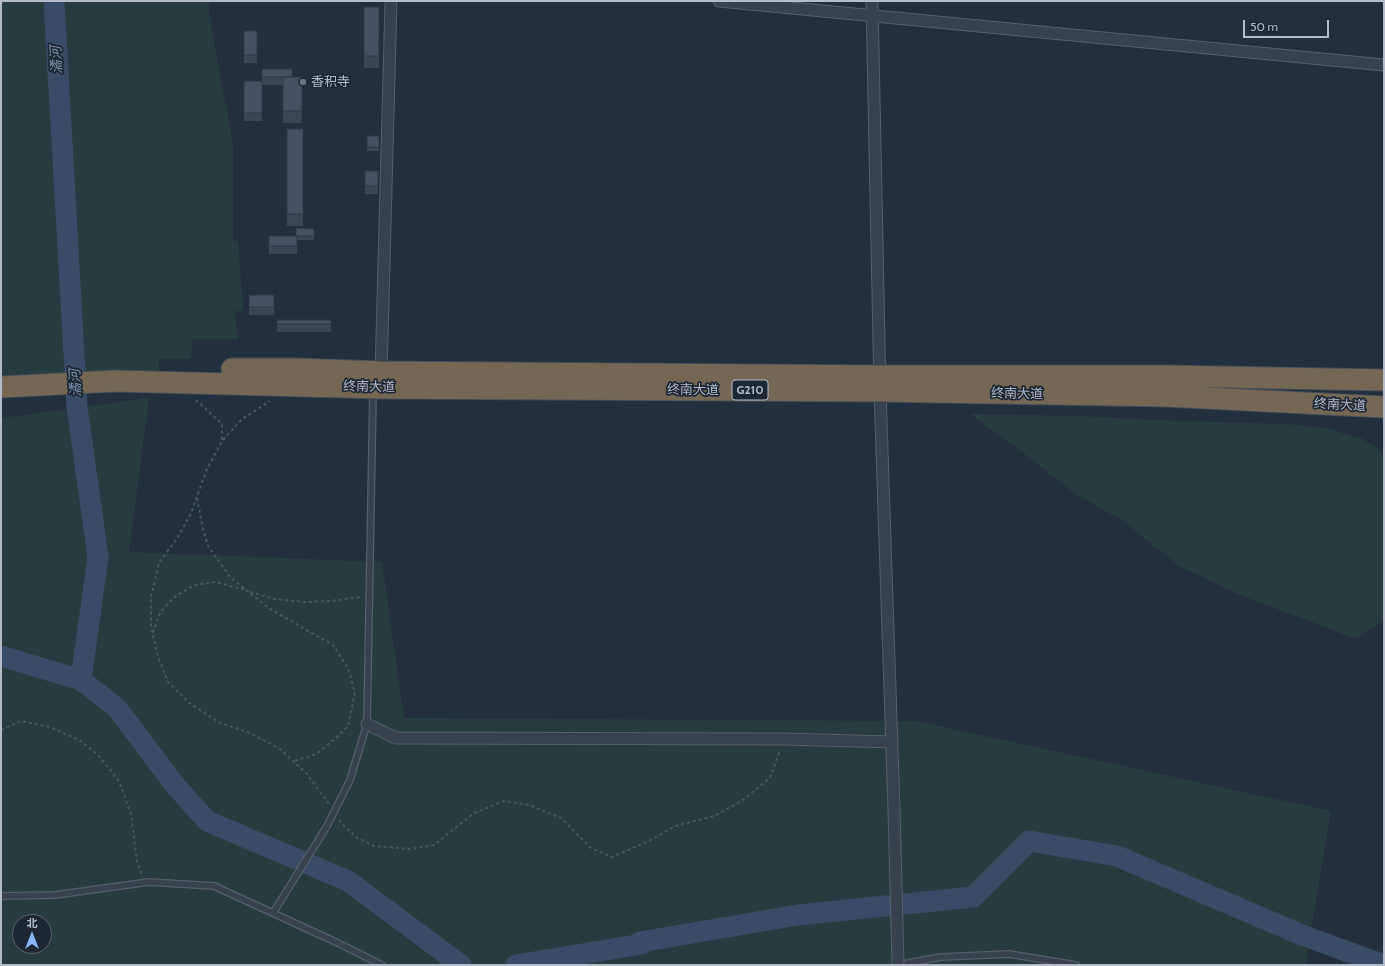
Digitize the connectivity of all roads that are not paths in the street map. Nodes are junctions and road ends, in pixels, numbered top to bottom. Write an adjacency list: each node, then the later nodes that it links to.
1 (391, 1): 9 (street)
2 (719, 1): 4 (street)
3 (872, 1): 4 (street)
4 (872, 16): 5 (street); 10 (street)
5 (1384, 65)
6 (1, 375): 7 (highway, 终南大道 / G210)
7 (117, 375): 9 (highway, 终南大道 / G210); 11 (highway, 终南大道 / G210)
8 (1384, 380): 10 (highway, 终南大道 / G210)
9 (378, 382): 10 (highway, 终南大道 / G210); 13 (lane)
10 (880, 383): 12 (highway, 终南大道 / G210); 14 (street)
11 (1, 387)
12 (1384, 407)
13 (367, 724): 14 (street); 16 (lane)
14 (892, 742): 18 (street, bridge)
15 (1, 896): 16 (lane)
16 (273, 913): 17 (lane)
17 (382, 965)
18 (897, 965): 19 (lane)
19 (1076, 965)

